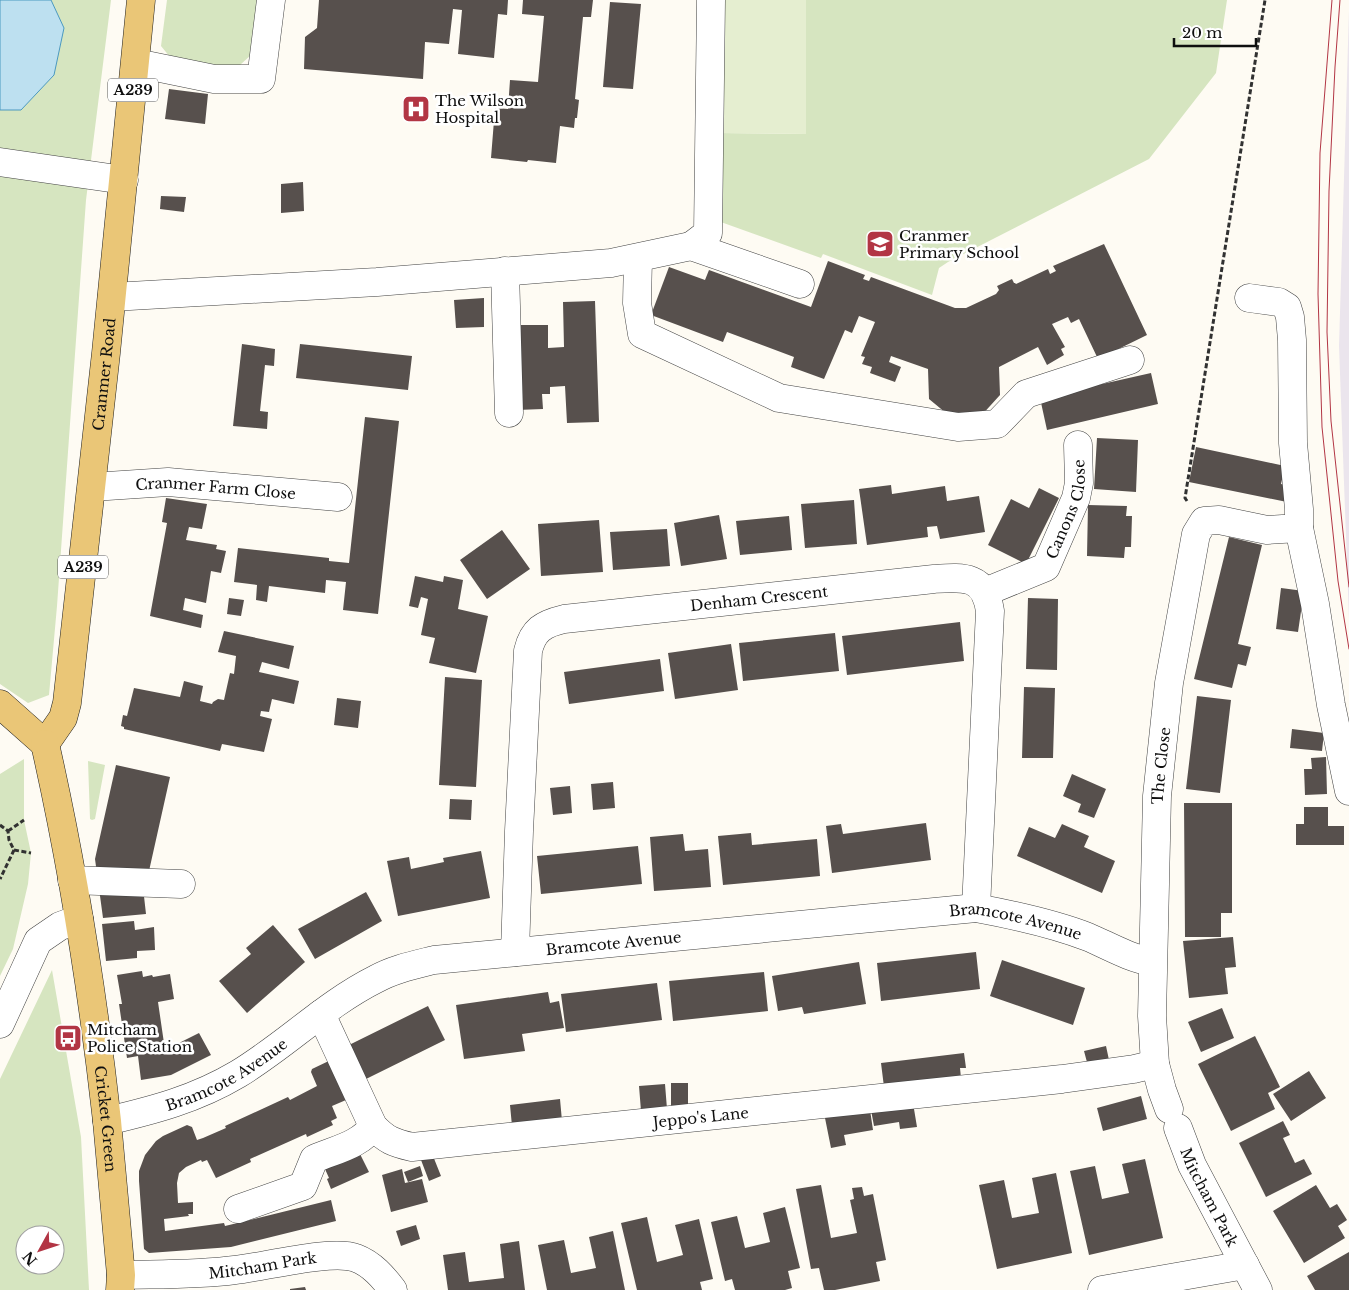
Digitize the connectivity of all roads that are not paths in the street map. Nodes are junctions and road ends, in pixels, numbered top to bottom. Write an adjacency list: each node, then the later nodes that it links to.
1 (141, 0): 4 (main road, Cranmer Road / A239)
2 (271, 0): 4 (street)
3 (711, 0): 7 (street)
4 (136, 63): 6 (main road, Cranmer Road / A239)
5 (0, 162): 6 (street)
6 (124, 180): 11 (main road, Cranmer Road / A239)
7 (691, 246): 8 (street); 10 (street)
8 (638, 258): 9 (street); 13 (street)
9 (505, 271): 11 (street); 14 (street)
10 (800, 284)
11 (112, 297): 16 (main road, Cranmer Road / A239)
12 (1249, 298): 18 (street)
13 (1130, 360)
14 (509, 413)
15 (1078, 445): 19 (street, Canons Close)
16 (92, 487): 17 (street, Cranmer Farm Close); 21 (main road, Cranmer Road / A239)
17 (338, 496)
18 (1299, 528): 22 (street); 28 (street, The Close)
19 (985, 592): 25 (street); 27 (street, Denham Crescent)
20 (0, 704): 21 (main road)
21 (45, 744): 23 (main road, Cricket Green)
22 (1349, 791)
23 (72, 880): 24 (street); 26 (main road, Cricket Green)
24 (182, 884)
25 (976, 908): 27 (street, Bramcote Avenue); 28 (street, Bramcote Avenue)
26 (79, 919): 30 (street); 33 (main road, Cricket Green)
27 (515, 952): 29 (street, Bramcote Avenue)
28 (1152, 962): 31 (street, The Close)
29 (320, 1014): 33 (street, Bramcote Avenue); 34 (street, Jeppo's Lane)
30 (0, 1024)
31 (1155, 1064): 32 (street, The Close); 34 (street, Jeppo's Lane)
32 (1173, 1119): 36 (street, Mitcham Park)
33 (107, 1121): 37 (main road, Cricket Green)
34 (373, 1126): 35 (street)
35 (238, 1209)
36 (1245, 1265): 39 (street, Mitcham Park); 40 (street, Mitcham Park)
37 (120, 1283): 38 (street, Mitcham Park)
38 (393, 1290)
39 (1102, 1290)
40 (1258, 1290)

